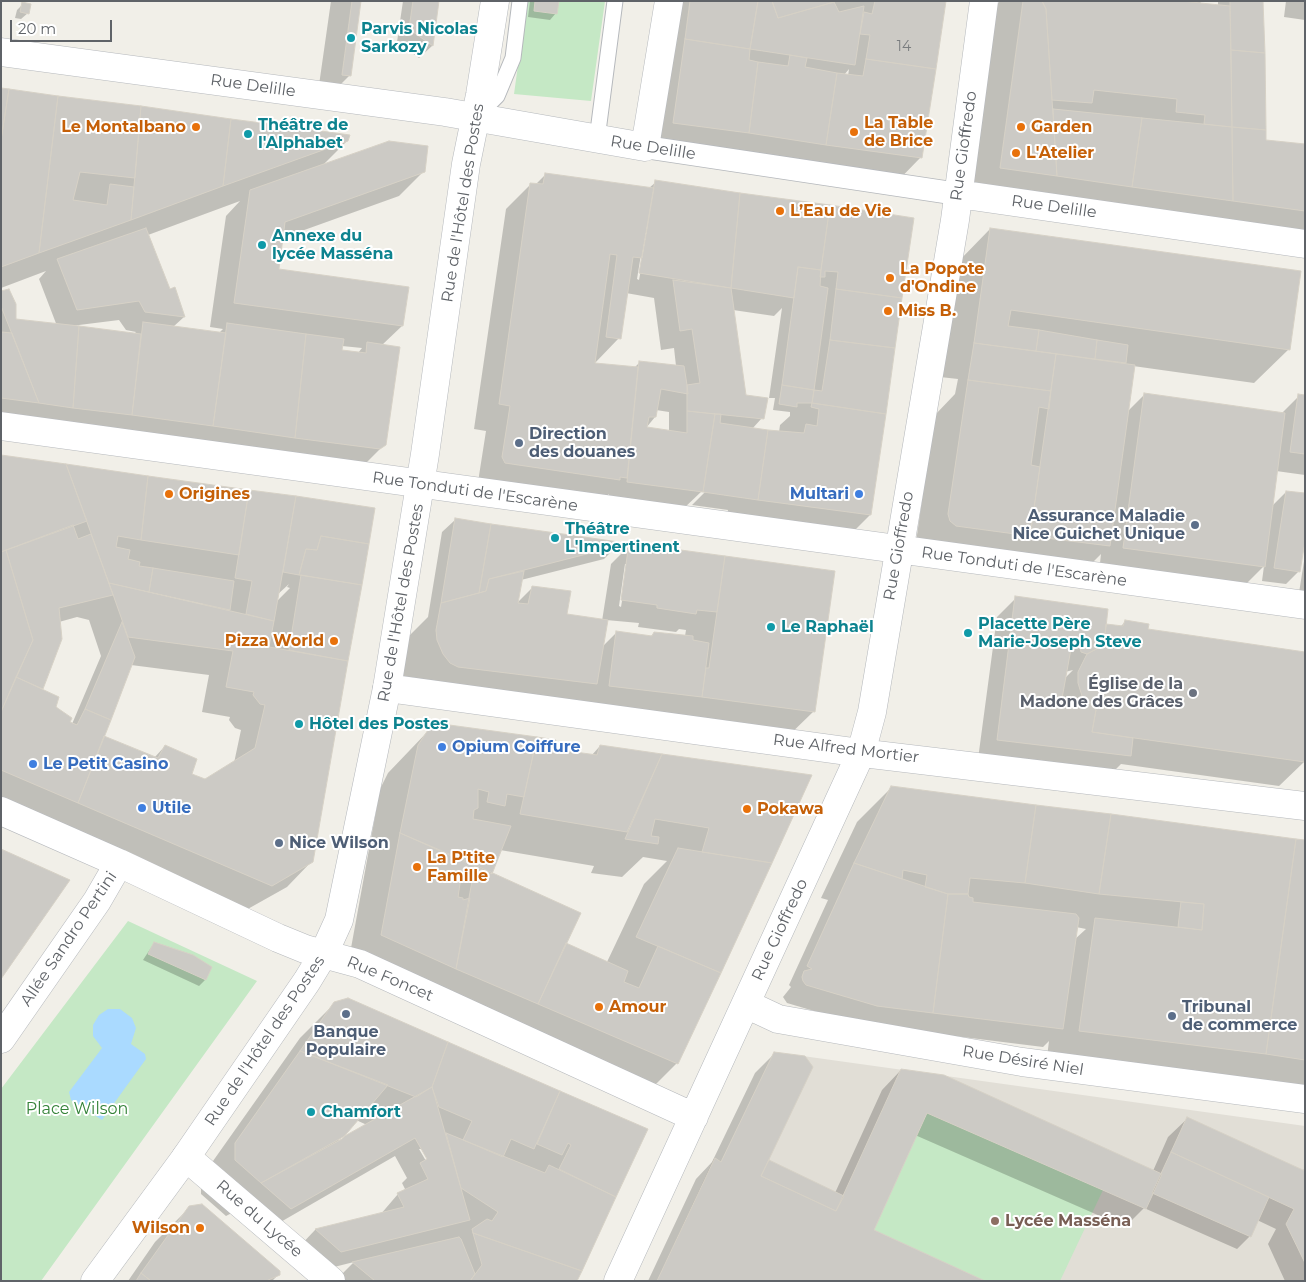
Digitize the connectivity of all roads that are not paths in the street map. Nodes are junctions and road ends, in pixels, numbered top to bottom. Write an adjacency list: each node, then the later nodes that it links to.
1 (495, 1): 7 (street, Rue de l'Hôtel des Postes)
2 (520, 1): 7 (lane)
3 (615, 1): 8 (lane)
4 (669, 1): 9 (street)
5 (984, 1): 10 (street, Rue Gioffredo)
6 (1, 52): 7 (street, Rue Delille)
7 (475, 118): 8 (street, Rue Delille); 13 (street, Rue de l'Hôtel des Postes)
8 (597, 139): 9 (street, Rue Delille)
9 (645, 147): 10 (street, Rue Delille)
10 (958, 194): 11 (street, Rue Delille); 14 (street, Rue Gioffredo)
11 (1305, 244)
12 (1, 426): 13 (street, Rue Tonduti de l'Escarène)
13 (421, 484): 14 (street, Rue Tonduti de l'Escarène); 16 (street, Rue de l'Hôtel des Postes)
14 (898, 551): 15 (street, Rue Tonduti de l'Escarène); 17 (street, Rue Gioffredo)
15 (1305, 605)
16 (387, 688): 17 (street, Rue Alfred Mortier); 21 (street, Rue de l'Hôtel des Postes)
17 (861, 753): 18 (street, Rue Alfred Mortier); 22 (street, Rue Gioffredo)
18 (1305, 806)
19 (1, 811): 20 (street, Rue Foncet)
20 (119, 863): 21 (street, Rue Foncet); 23 (street, Allée Sandro Pertini)
21 (324, 953): 25 (street, Rue Foncet); 26 (street, Rue de l'Hôtel des Postes)
22 (746, 1004): 24 (street, Rue Désiré Niel); 25 (street, Rue Gioffredo)
23 (1, 1039)
24 (1305, 1099)
25 (694, 1117): 29 (street, Rue Gioffredo)
26 (186, 1157): 27 (street, Rue de l'Hôtel des Postes); 28 (street, Rue du Lycée)
27 (95, 1281)
28 (331, 1281)
29 (618, 1281)

